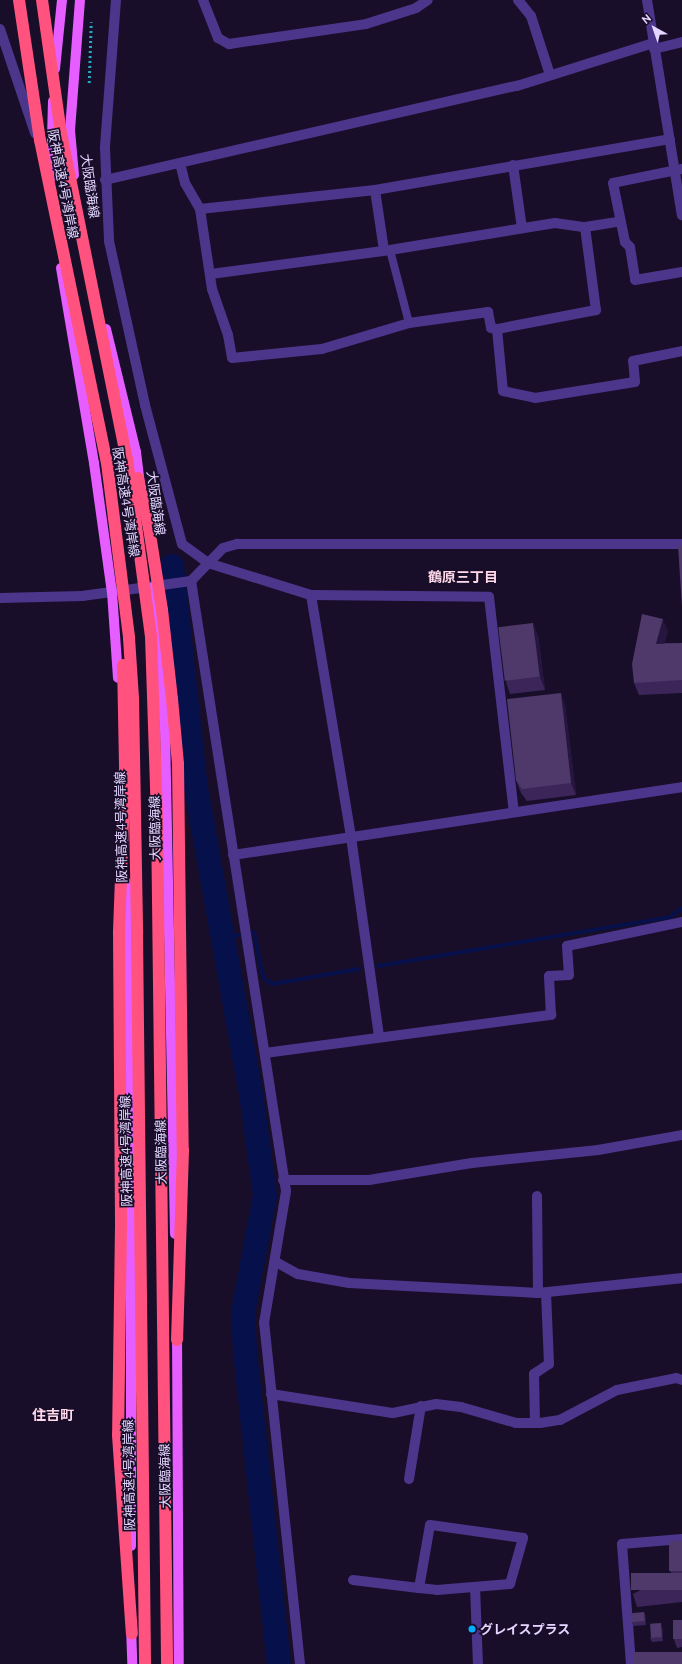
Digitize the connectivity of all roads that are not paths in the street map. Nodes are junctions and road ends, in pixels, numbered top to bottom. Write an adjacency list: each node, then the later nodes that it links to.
1 (19, 0): 33 (highway, 阪神高速4号湾岸線, bridge)
2 (42, 0): 31 (highway, 阪神高速4号湾岸線, bridge)
3 (62, 0): 19 (main road)
4 (116, 0): 18 (street)
5 (203, 0): 6 (street)
6 (428, 0)
7 (518, 0): 13 (street)
8 (647, 0): 12 (street)
9 (80, 1): 37 (main road, 大阪臨海線)
10 (0, 29): 19 (street)
11 (682, 42): 12 (street)
12 (654, 46): 13 (street); 14 (street)
13 (550, 75): 15 (street)
14 (670, 139): 16 (street); 17 (street)
15 (180, 163): 18 (street); 21 (street)
16 (513, 165): 20 (street); 25 (street)
17 (678, 170): 22 (street); 23 (street)
18 (105, 180): 35 (street)
19 (51, 187): 38 (main road)
20 (375, 190): 21 (street); 26 (street)
21 (200, 209): 28 (street)
22 (682, 215)
23 (621, 222): 24 (street); 27 (street)
24 (585, 227): 25 (street); 30 (street)
25 (522, 228): 26 (street)
26 (387, 250): 28 (street); 29 (lane)
27 (682, 272)
28 (211, 274): 29 (street)
29 (409, 322): 30 (street)
30 (497, 328): 32 (street)
31 (105, 343): 54 (highway, bridge); 67 (highway, 阪神高速4号湾岸線, bridge)
32 (682, 351)
33 (107, 463): 64 (highway, bridge); 66 (highway, 阪神高速4号湾岸線, bridge)
34 (682, 544): 35 (street)
35 (208, 563): 36 (street); 39 (street)
36 (191, 581): 37 (street); 44 (street)
37 (153, 587): 38 (street); 54 (main road, 大阪臨海線)
38 (112, 592): 40 (street); 64 (main road)
39 (311, 595): 42 (street); 43 (street)
40 (0, 598)
41 (682, 787): 42 (street)
42 (514, 812): 43 (street)
43 (351, 837): 44 (street); 46 (street)
44 (234, 855): 47 (street)
45 (682, 922): 46 (street)
46 (379, 1037): 47 (street)
47 (266, 1053): 49 (street)
48 (682, 1135): 49 (street)
49 (283, 1180): 51 (street)
50 (537, 1196): 53 (street)
51 (276, 1262): 53 (street); 56 (street)
52 (682, 1278): 53 (street)
53 (542, 1293): 58 (street)
54 (177, 1340): 68 (main road, 大阪臨海線)
55 (682, 1380): 58 (street)
56 (271, 1394): 57 (street); 69 (street)
57 (421, 1406): 58 (street); 59 (street)
58 (535, 1423)
59 (409, 1479)
60 (682, 1539): 71 (street)
61 (353, 1580): 63 (street)
62 (475, 1587): 63 (street); 63 (street); 70 (street)
63 (419, 1588)
64 (132, 1634): 65 (main road)
65 (132, 1664)
66 (145, 1664)
67 (167, 1664)
68 (179, 1664)
69 (300, 1664)
70 (478, 1664)
71 (631, 1664)

